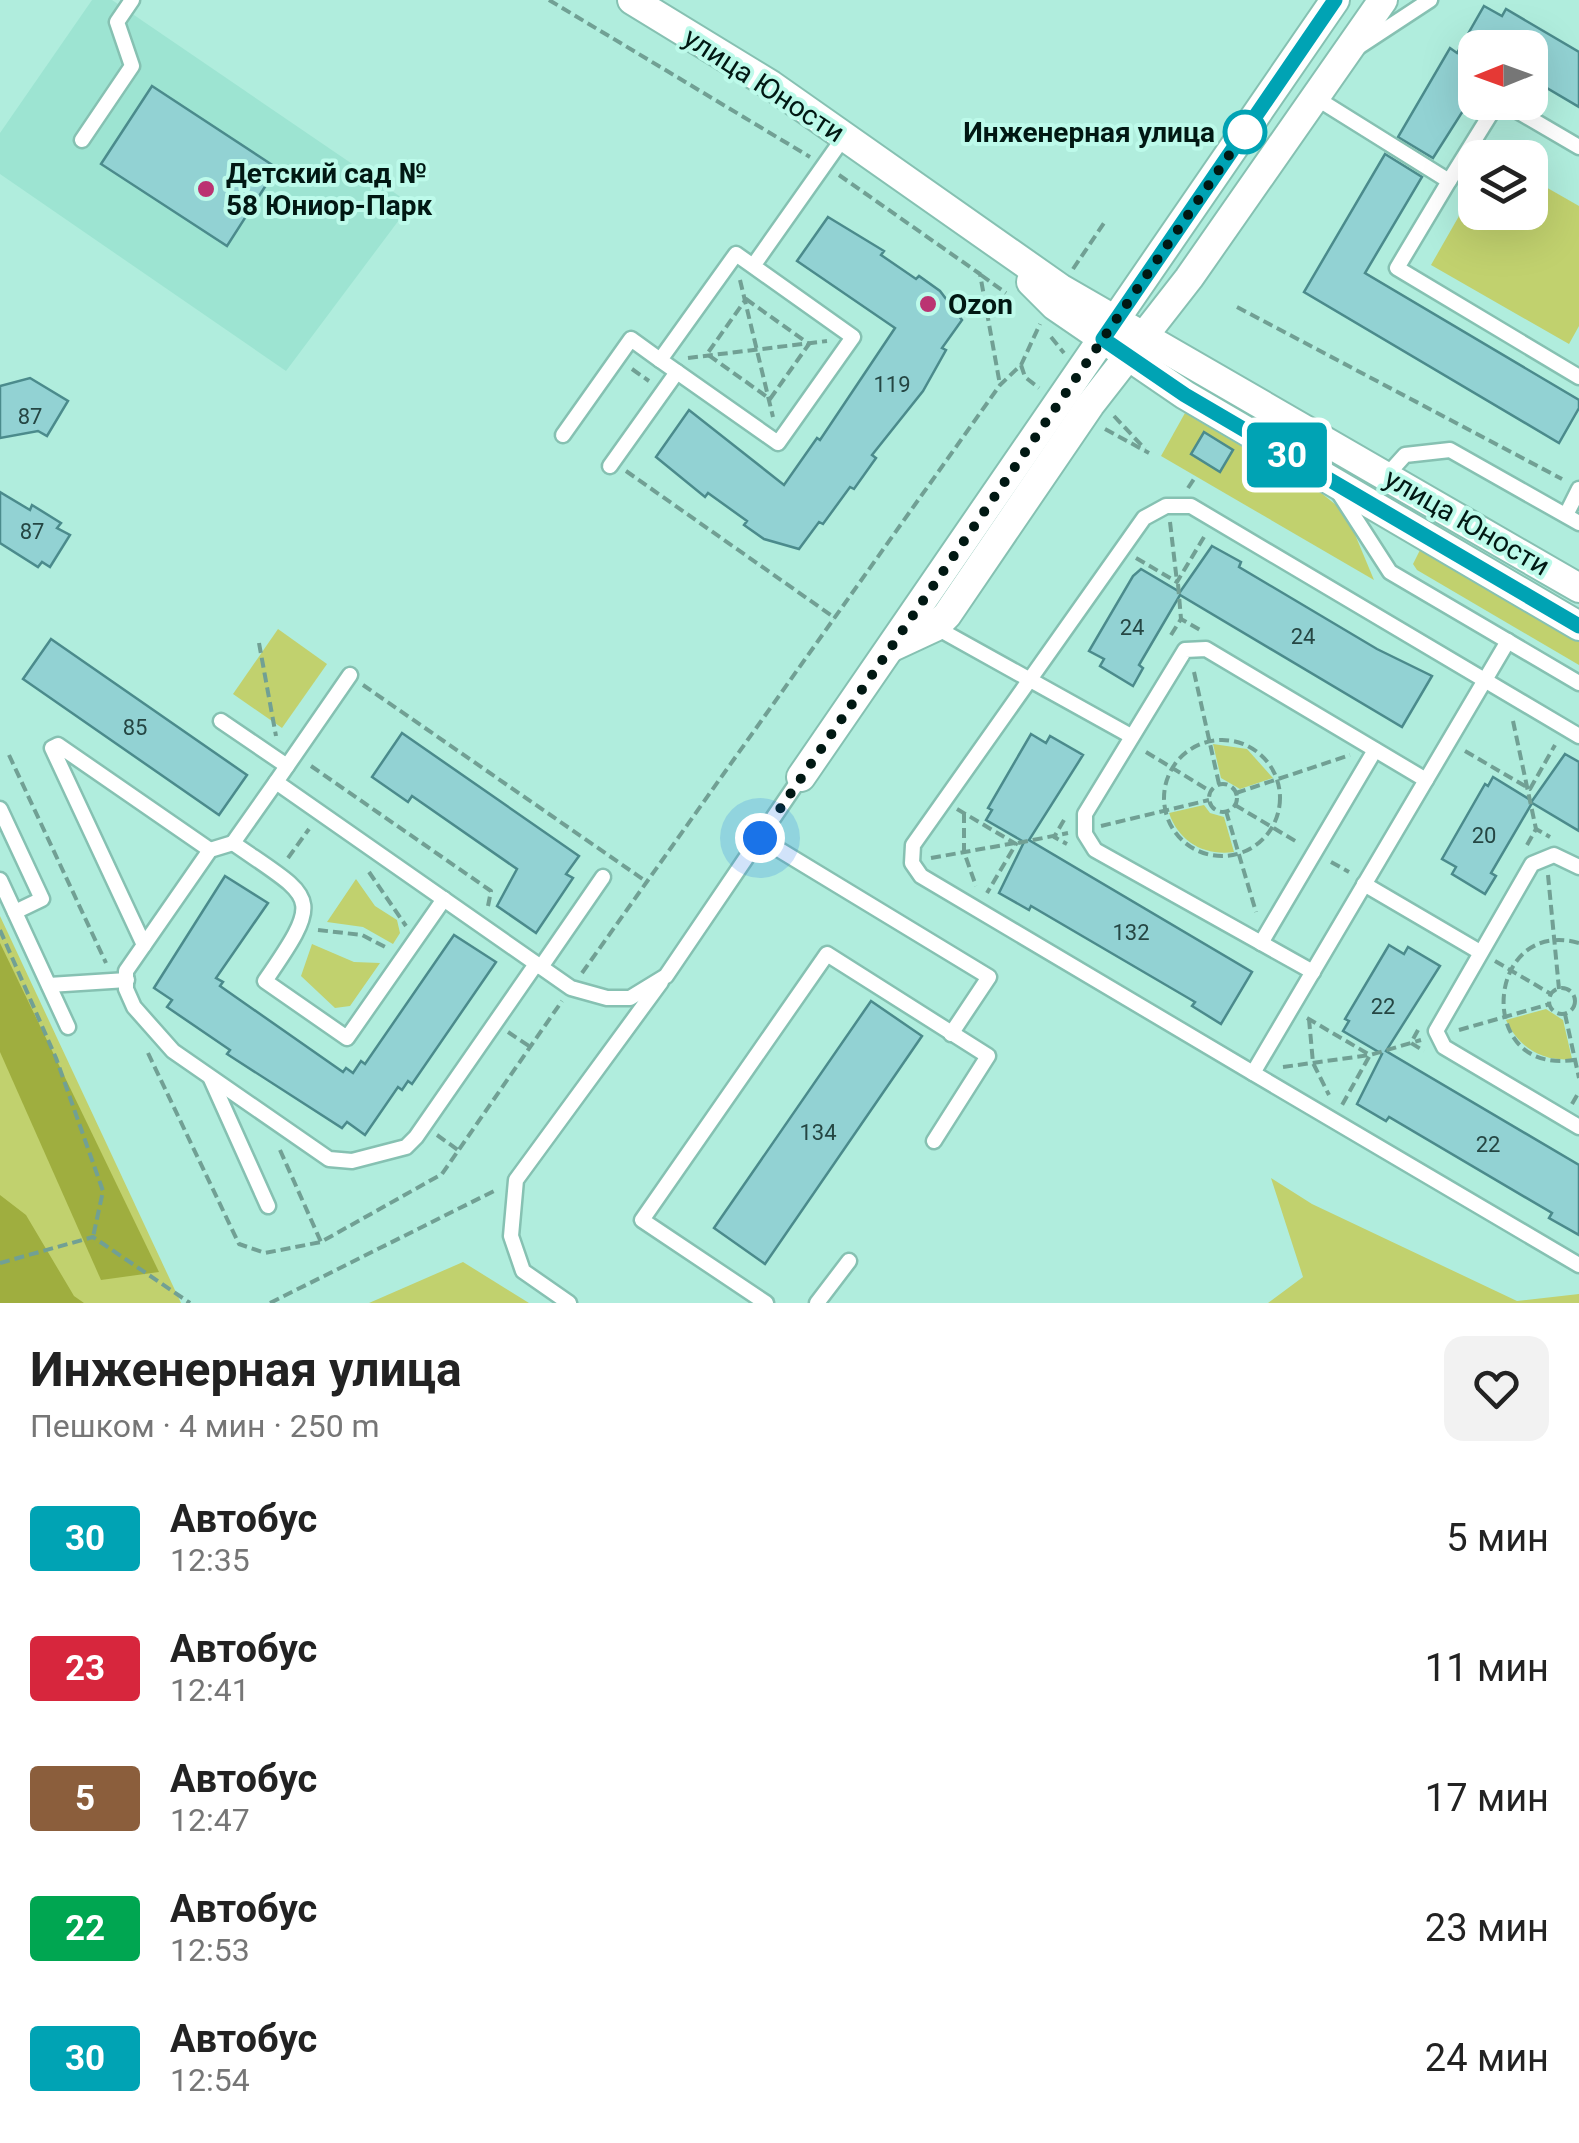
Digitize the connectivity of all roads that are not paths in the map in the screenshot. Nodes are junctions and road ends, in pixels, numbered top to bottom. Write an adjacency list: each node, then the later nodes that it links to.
1 (132, 0): 12 (lane)
2 (632, 0): 11 (street, улица Юности)
3 (1335, 0): 6 (street)
4 (1383, 0): 7 (street)
5 (1430, 0): 7 (lane)
6 (1317, 14): 16 (street)
7 (1346, 54): 8 (street)
8 (1316, 98): 14 (lane); 17 (street)
9 (1489, 120): 14 (lane)
10 (1532, 120): 13 (lane)
11 (844, 137): 15 (lane); 16 (street, улица Юности)
12 (82, 140)
13 (1579, 147)
14 (1450, 181): 20 (lane)
15 (753, 266): 18 (lane); 19 (lane)
16 (1110, 329): 17 (street, улица Юности); 31 (street)
17 (1136, 345): 23 (street, улица Юности); 24 (street, улица Юности); 28 (street)
18 (661, 361): 19 (lane); 21 (lane)
19 (677, 372): 22 (lane)
20 (1579, 377)
21 (564, 435)
22 (610, 466)
23 (1387, 475): 26 (lane); 27 (street, улица Юности)
24 (1330, 480): 29 (street, улица Юности); 30 (lane)
25 (1579, 489): 26 (lane)
26 (1573, 519)
27 (1579, 588)
28 (935, 626): 31 (street); 33 (lane)
29 (1579, 626)
30 (1508, 640): 34 (lane); 35 (lane)
31 (888, 649): 41 (street)
32 (350, 675): 40 (lane)
33 (1030, 680): 34 (lane); 38 (lane); 64 (lane)
34 (1484, 680): 37 (lane); 42 (lane)
35 (1579, 683)
36 (220, 721): 40 (lane)
37 (1579, 736)
38 (1130, 739): 39 (lane); 54 (lane)
39 (1373, 748): 42 (lane); 54 (lane)
40 (286, 761): 43 (lane)
41 (801, 777): 45 (lane)
42 (1426, 780): 51 (lane)
43 (276, 782): 46 (lane); 52 (lane)
44 (0, 809): 53 (lane)
45 (760, 838): 59 (lane); 63 (lane)
46 (233, 844): 47 (lane); 52 (lane)
47 (210, 850): 55 (lane); 55 (lane)
48 (1579, 867): 56 (lane)
49 (603, 876): 57 (lane)
50 (0, 880): 53 (lane)
51 (1364, 884): 56 (lane); 58 (lane)
52 (444, 899): 57 (lane)
53 (15, 912): 61 (lane)
54 (1262, 941): 58 (lane)
55 (144, 945): 60 (lane)
56 (1480, 952): 66 (lane)
57 (539, 965): 59 (lane); 65 (lane)
58 (1313, 972): 64 (lane)
59 (666, 976): 71 (lane)
60 (126, 980): 61 (lane); 65 (lane)
61 (49, 986): 62 (lane)
62 (68, 1027)
63 (951, 1034): 67 (lane); 72 (lane)
64 (1253, 1073): 70 (lane)
65 (210, 1076): 68 (lane)
66 (1579, 1126)
67 (934, 1141)
68 (268, 1206)
69 (848, 1260): 73 (lane)
70 (1579, 1265)
71 (569, 1303)
72 (766, 1303)
73 (817, 1303)

